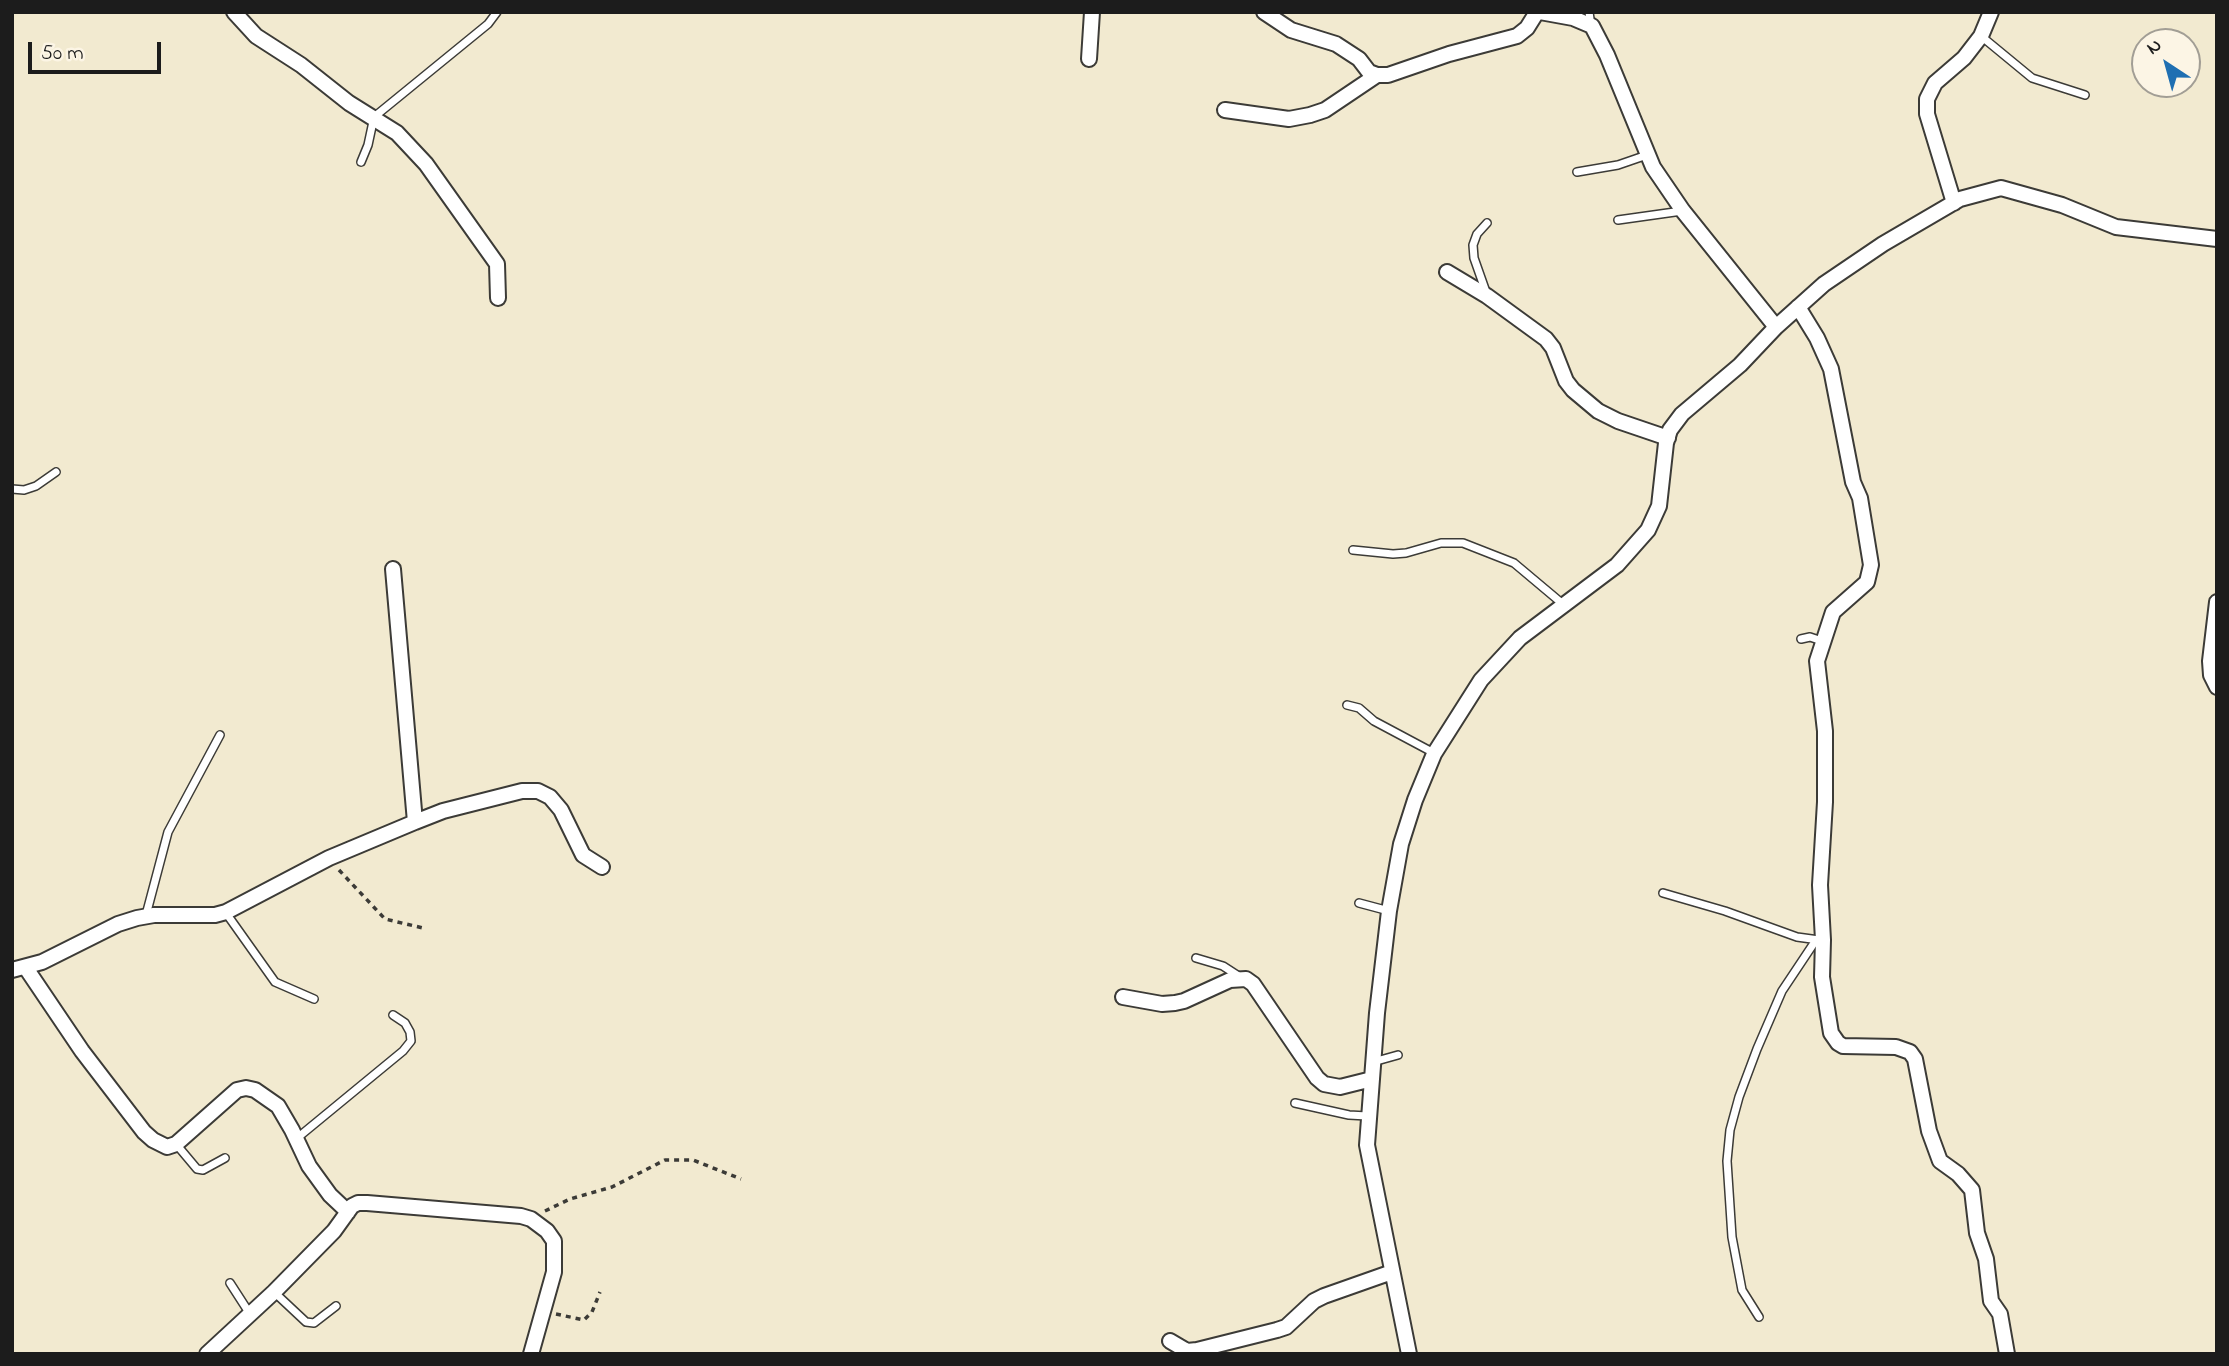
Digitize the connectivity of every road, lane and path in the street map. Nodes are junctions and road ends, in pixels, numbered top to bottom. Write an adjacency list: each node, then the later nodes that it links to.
1 (234, 12): 13 (street)
2 (497, 12): 13 (lane)
3 (1092, 12): 9 (street)
4 (1264, 12): 10 (street)
5 (1539, 12): 7 (street); 10 (street)
6 (1991, 12): 8 (street)
7 (1590, 19): 14 (street)
8 (1981, 36): 11 (lane); 17 (street)
9 (1089, 59)
10 (1377, 75): 12 (street)
11 (2085, 95)
12 (1225, 110)
13 (374, 117): 15 (lane); 24 (street)
14 (1647, 155): 16 (lane); 18 (street)
15 (360, 162)
16 (1577, 172)
17 (1954, 203): 21 (street); 25 (street)
18 (1683, 211): 19 (lane); 26 (street)
19 (1618, 220)
20 (1487, 223): 23 (lane)
21 (2217, 239)
22 (1447, 272): 23 (street)
23 (1487, 296): 27 (street)
24 (498, 298)
25 (1798, 307): 26 (street); 35 (street)
26 (1776, 327): 27 (street)
27 (1668, 438): 33 (street)
28 (56, 472): 29 (lane)
29 (12, 489)
30 (1353, 550): 33 (lane)
31 (393, 569): 40 (street)
32 (2217, 602): 36 (street)
33 (1564, 606): 39 (street)
34 (1801, 639): 35 (lane)
35 (1822, 641): 49 (street)
36 (2217, 687)
37 (1347, 705): 39 (lane)
38 (220, 735): 47 (lane)
39 (1434, 754): 45 (street)
40 (415, 822): 41 (street); 42 (street)
41 (328, 858): 46 (street); 48 (path)
42 (602, 867)
43 (1662, 892): 49 (lane)
44 (1359, 903): 45 (lane)
45 (1389, 911): 57 (street)
46 (226, 912): 47 (street); 54 (lane)
47 (146, 916): 51 (street)
48 (423, 928)
49 (1820, 940): 74 (lane); 79 (street)
50 (1196, 958): 52 (lane)
51 (19, 969): 62 (street)
52 (1241, 977): 53 (street); 58 (street)
53 (1123, 997)
54 (314, 999)
55 (393, 1015): 61 (lane)
56 (1398, 1055): 57 (lane)
57 (1373, 1062): 58 (street)
58 (1371, 1079): 60 (street)
59 (1295, 1103): 60 (lane)
60 (1367, 1116): 67 (street)
61 (296, 1139): 62 (street); 65 (street)
62 (176, 1144): 63 (lane)
63 (225, 1158)
64 (741, 1179): 66 (path)
65 (348, 1212): 66 (street); 69 (street)
66 (531, 1219): 72 (street)
67 (1392, 1272): 75 (street); 78 (street)
68 (230, 1283): 73 (lane)
69 (274, 1292): 71 (lane); 73 (street)
70 (600, 1292): 72 (path)
71 (335, 1306)
72 (544, 1311): 77 (street)
73 (250, 1315): 76 (street)
74 (1759, 1317)
75 (1170, 1340)
76 (206, 1354)
77 (531, 1354)
78 (1409, 1354)
79 (2007, 1354)

